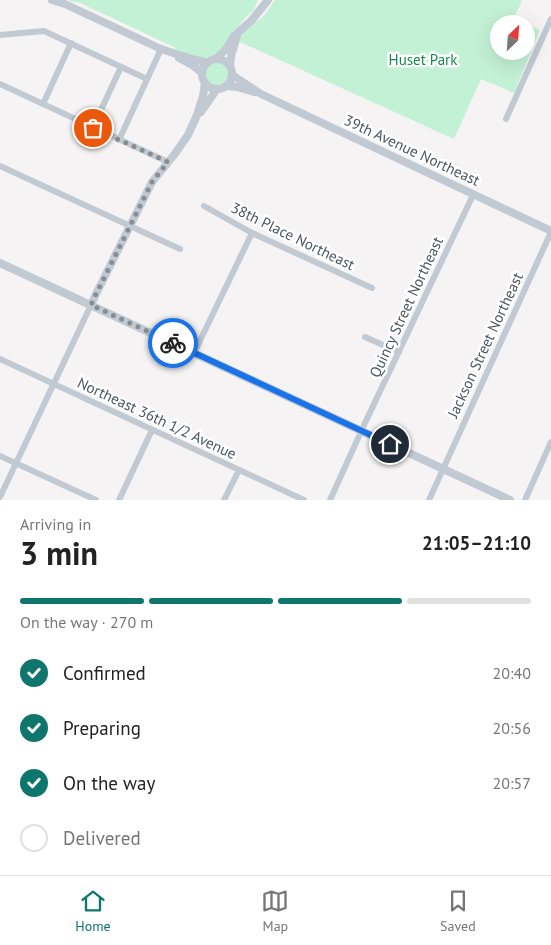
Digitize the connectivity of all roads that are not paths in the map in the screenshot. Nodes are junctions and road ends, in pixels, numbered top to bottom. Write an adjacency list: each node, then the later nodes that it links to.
1 (52, 0): 7 (street)
2 (268, 0): 4 (street)
3 (551, 19): 22 (street)
4 (238, 33): 8 (street); 10 (street)
5 (0, 36): 6 (street)
6 (72, 43): 11 (street); 20 (street)
7 (165, 50): 9 (street); 12 (street); 14 (street)
8 (217, 58): 9 (street); 10 (street)
9 (207, 62): 12 (street)
10 (230, 66): 13 (street)
11 (122, 67): 14 (street); 23 (street)
12 (202, 73): 15 (street)
13 (233, 75): 17 (street); 19 (street, 39th Avenue Northeast)
14 (147, 79): 24 (street)
15 (205, 83): 18 (street); 21 (street)
16 (0, 84): 20 (street)
17 (227, 86): 18 (street); 19 (street, 39th Avenue Northeast)
18 (217, 89): 21 (street)
19 (261, 94): 27 (street, 39th Avenue Northeast)
20 (43, 104): 23 (street)
21 (197, 115): 25 (street)
22 (506, 119)
23 (93, 128): 24 (street)
24 (119, 140): 25 (street)
25 (168, 162): 29 (street)
26 (0, 166): 29 (street)
27 (473, 195): 30 (street, 39th Avenue Northeast); 37 (street, Quincy Street Northeast)
28 (204, 206): 31 (street, 38th Place Northeast)
29 (129, 225): 32 (street); 35 (street)
30 (551, 232): 46 (street, Jackson Street Northeast)
31 (252, 233): 34 (street, 38th Place Northeast); 38 (street)
32 (180, 249)
33 (0, 262): 35 (street)
34 (372, 288)
35 (91, 305): 38 (street); 40 (street)
36 (365, 336): 37 (street)
37 (399, 352): 42 (street, Quincy Street Northeast)
38 (194, 353): 42 (street)
39 (0, 359): 40 (street, Northeast 36th 1/2 Avenue)
40 (54, 384): 41 (street, Northeast 36th 1/2 Avenue); 45 (street)
41 (152, 430): 47 (street, Northeast 36th 1/2 Avenue); 50 (street)
42 (362, 431): 46 (street); 53 (street, Quincy Street Northeast)
43 (551, 442): 56 (street)
44 (0, 456): 45 (street)
45 (16, 463): 48 (street); 49 (street)
46 (444, 469): 54 (street, Jackson Street Northeast); 55 (street)
47 (239, 470): 51 (street); 52 (street, Northeast 36th 1/2 Avenue)
48 (0, 497)
49 (96, 500)
50 (119, 500)
51 (224, 500)
52 (304, 500)
53 (330, 500)
54 (429, 500)
55 (510, 500)
56 (525, 500)

